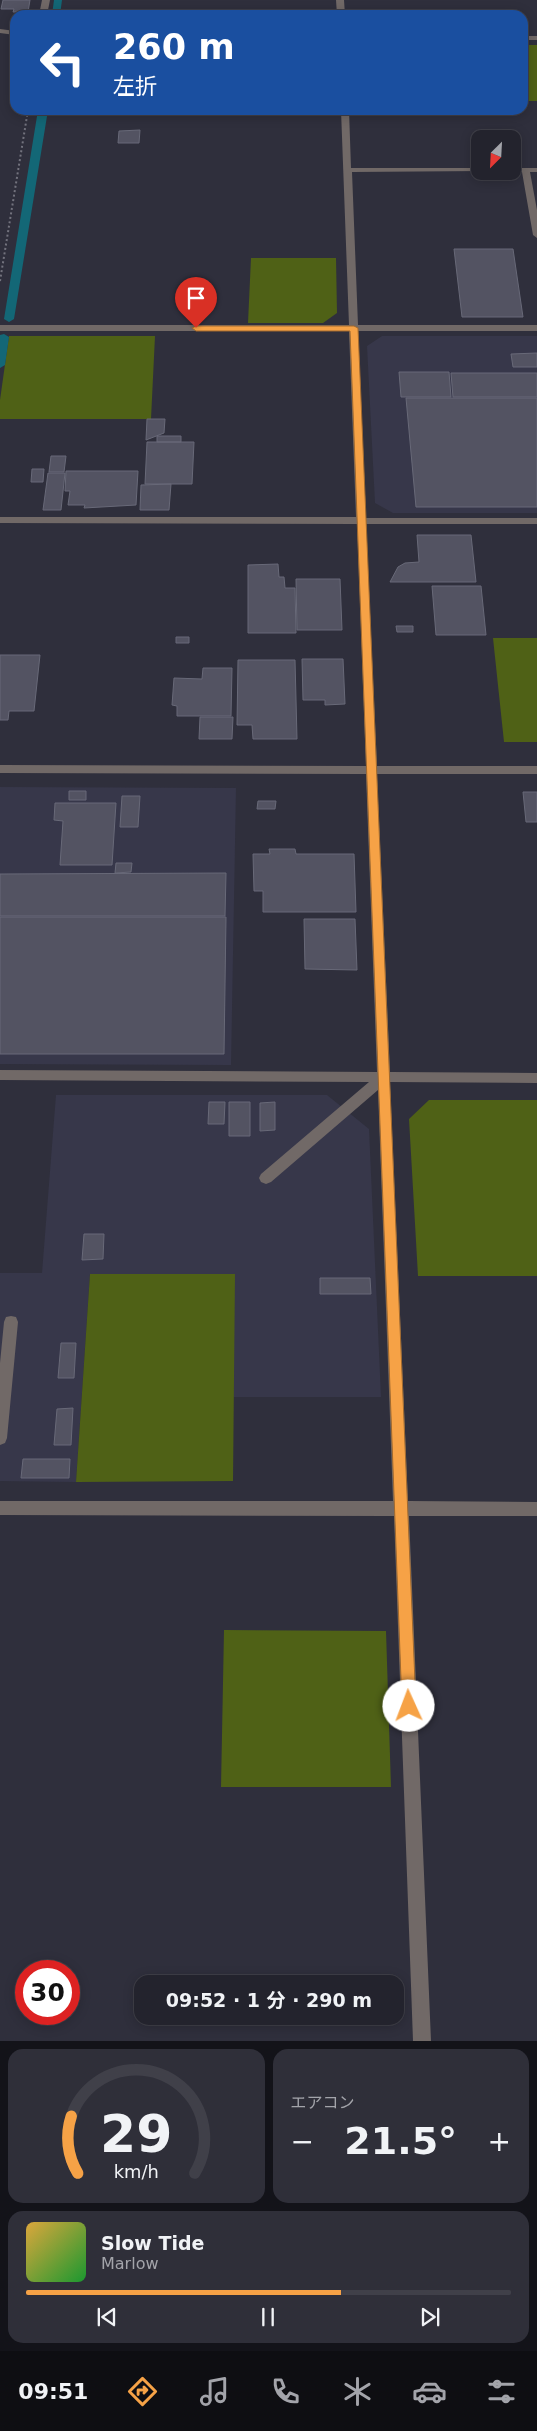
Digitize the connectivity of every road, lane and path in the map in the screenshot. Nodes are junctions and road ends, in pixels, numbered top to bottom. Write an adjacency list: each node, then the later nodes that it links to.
1 (27, 115): 9 (path)
2 (345, 115): 3 (street)
3 (348, 170): 4 (street); 11 (street)
4 (471, 170)
5 (521, 170): 6 (street)
6 (526, 170): 7 (street); 8 (street)
7 (537, 170)
8 (537, 235)
9 (0, 281)
10 (0, 328): 11 (street)
11 (354, 328): 12 (street); 14 (street)
12 (537, 328)
13 (0, 520): 14 (street)
14 (362, 521): 15 (street); 17 (street)
15 (537, 521)
16 (0, 769): 17 (street)
17 (371, 769): 18 (street); 20 (street)
18 (537, 770)
19 (0, 1076): 20 (street)
20 (384, 1077): 21 (street); 22 (street); 26 (street)
21 (537, 1078)
22 (266, 1178)
23 (11, 1322): 24 (street)
24 (0, 1438)
25 (0, 1508): 26 (street)
26 (401, 1509): 27 (street); 28 (street)
27 (537, 1510)
28 (422, 2041)

